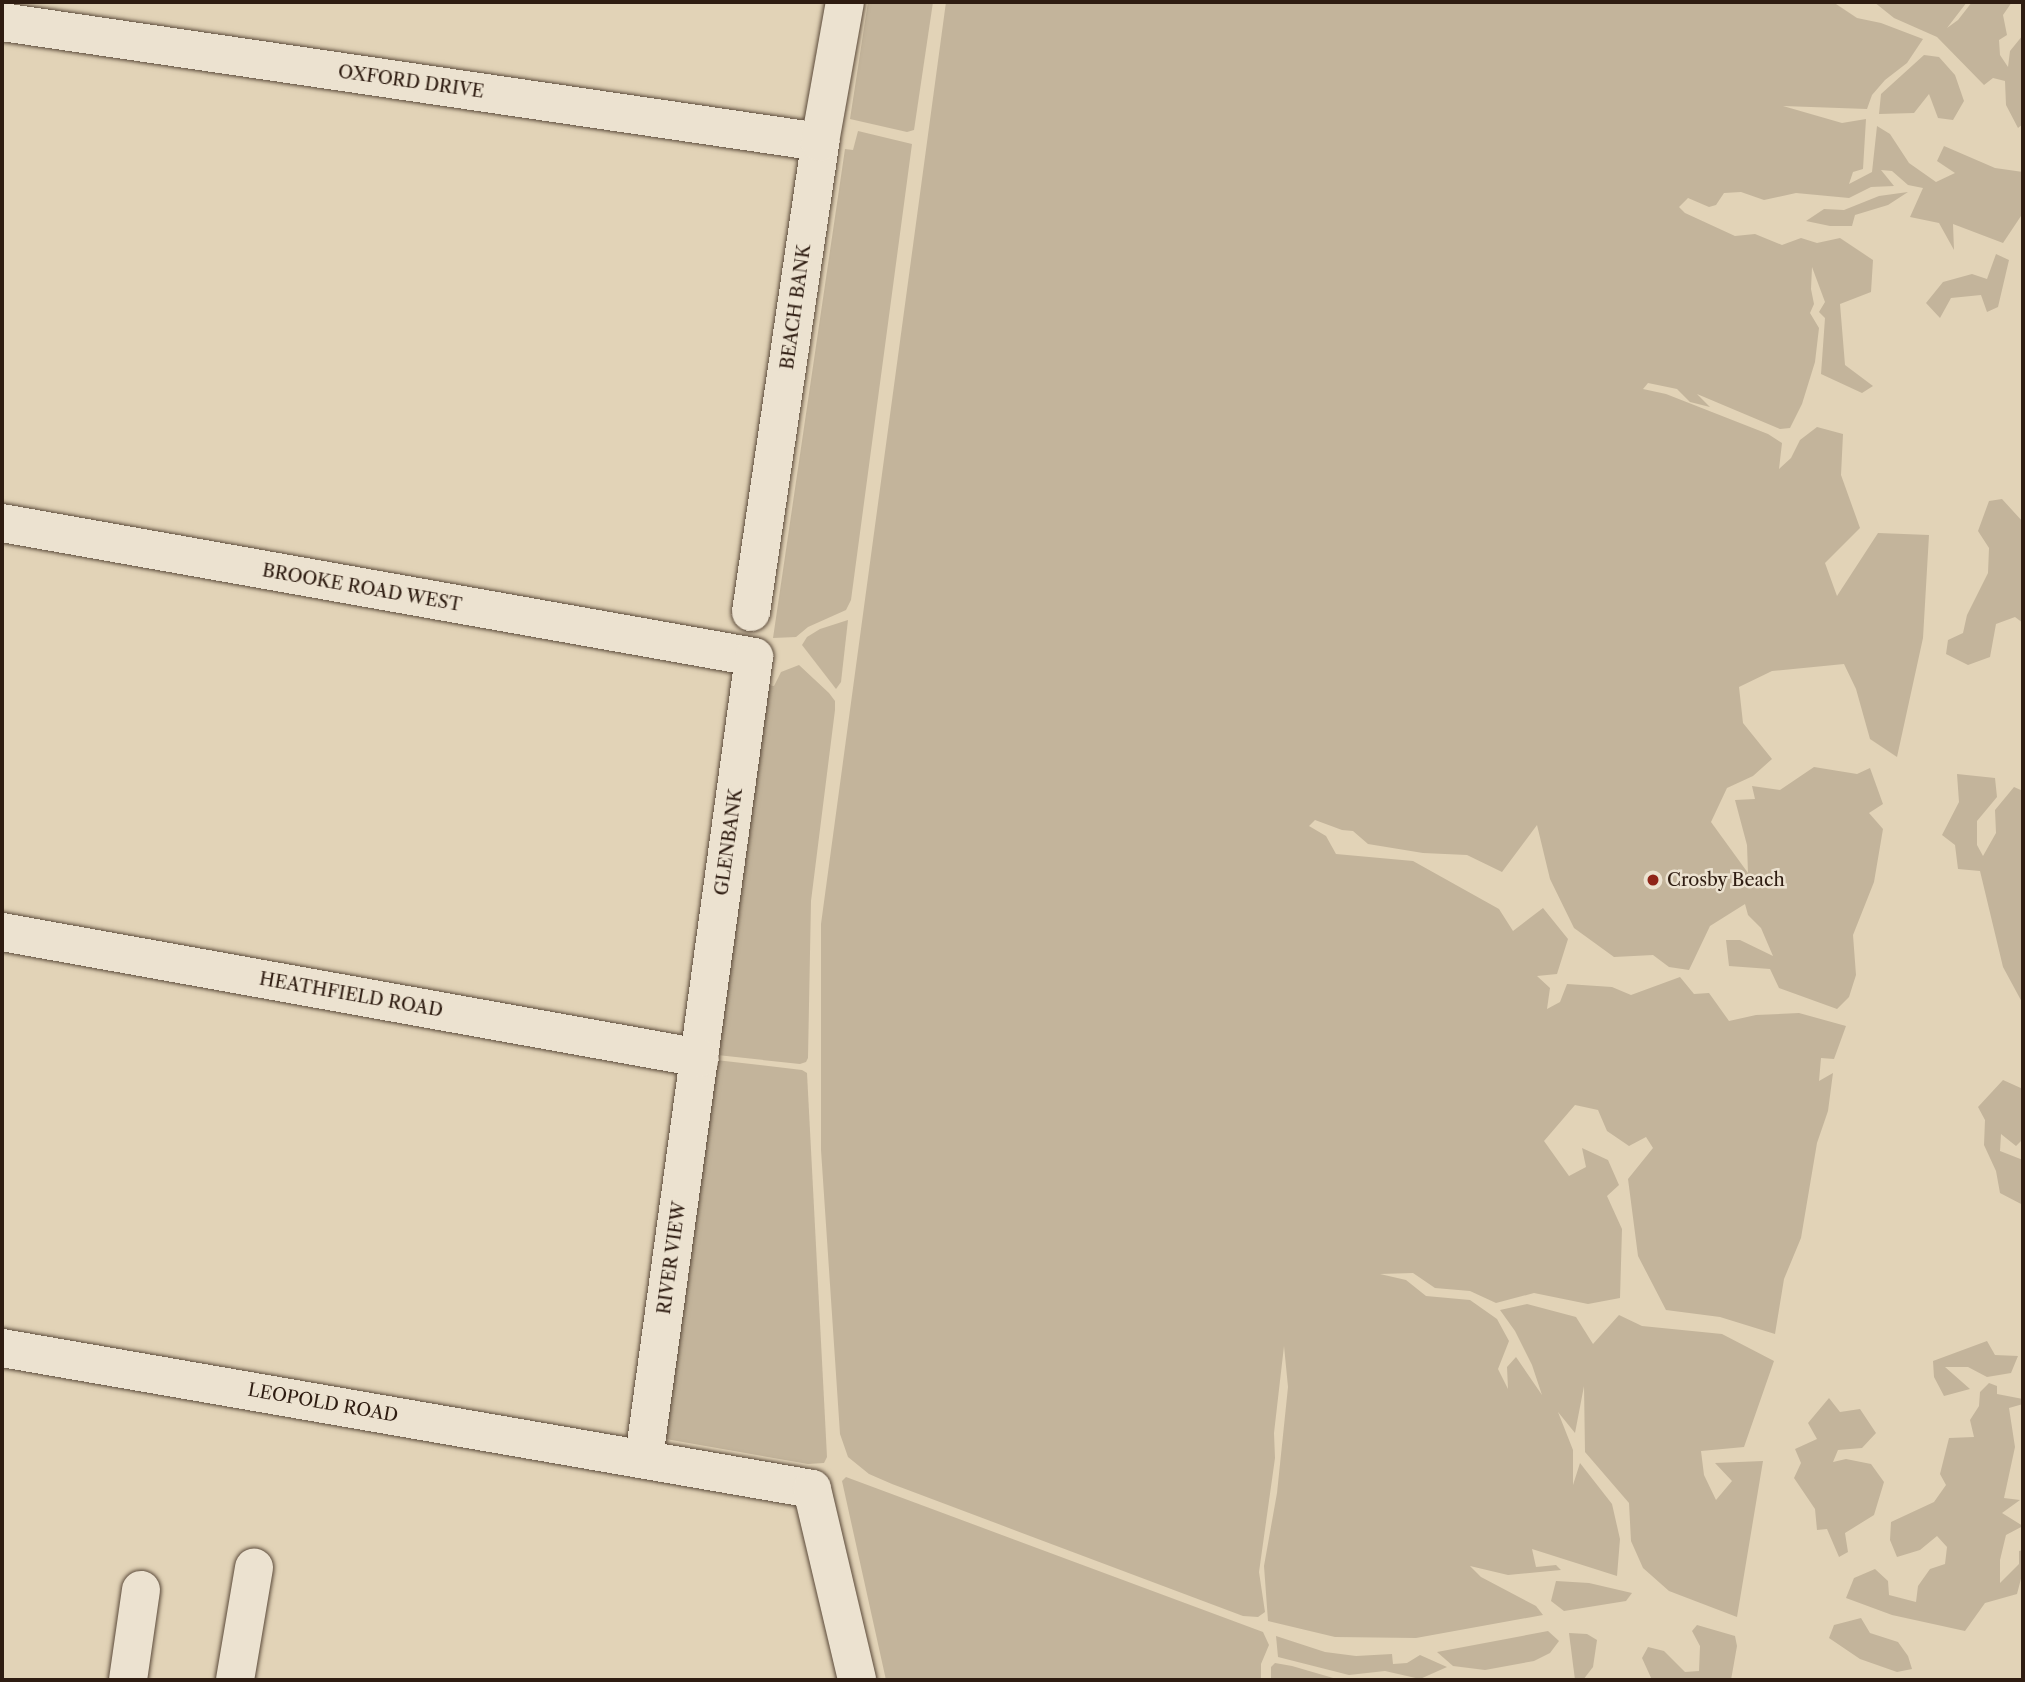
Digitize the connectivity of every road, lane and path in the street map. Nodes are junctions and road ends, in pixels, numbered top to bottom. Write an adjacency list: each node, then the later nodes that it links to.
1 (845, 2): 3 (street, BEACH BANK)
2 (2, 22): 3 (street, OXFORD DRIVE)
3 (820, 142): 5 (street, BEACH BANK)
4 (2, 523): 6 (street, BROOKE ROAD WEST)
5 (751, 612)
6 (722, 652): 8 (street, GLENBANK)
7 (2, 932): 8 (street, HEATHFIELD ROAD)
8 (700, 1058): 10 (street, RIVER VIEW)
9 (2, 1348): 10 (street, LEOPOLD ROAD)
10 (644, 1458): 15 (street, LEOPOLD ROAD)
11 (254, 1568): 14 (street)
12 (141, 1590): 13 (street)
13 (128, 1680)
14 (235, 1680)
15 (857, 1680)

